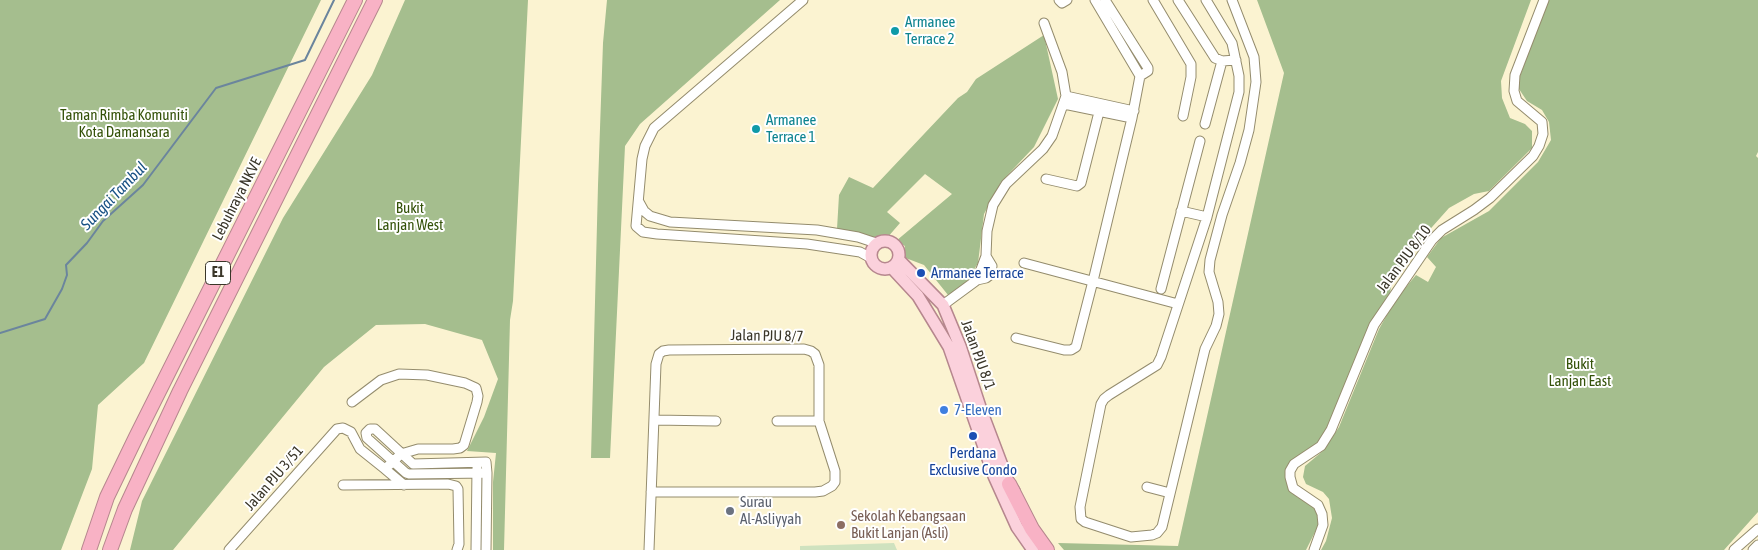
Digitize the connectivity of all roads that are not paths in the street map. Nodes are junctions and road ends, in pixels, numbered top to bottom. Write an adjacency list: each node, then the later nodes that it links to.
1 (356, 0): 59 (highway, Lebuhraya NKVE / E1)
2 (375, 0): 60 (highway, E1)
3 (803, 0): 24 (street)
4 (1059, 0): 5 (street)
5 (1067, 0)
6 (1095, 0): 16 (street)
7 (1105, 0): 16 (street)
8 (1153, 0): 20 (street)
9 (1178, 0): 14 (street)
10 (1206, 0): 15 (street)
11 (1232, 0): 55 (street)
12 (1544, 0): 69 (street, Jalan PJU 8/10)
13 (1044, 23): 17 (street)
14 (1222, 60): 15 (street); 21 (street)
15 (1236, 60): 26 (street)
16 (1140, 76): 19 (street)
17 (1065, 100): 18 (street); 19 (street); 36 (street)
18 (1098, 112): 19 (street); 23 (street)
19 (1133, 115): 33 (street)
20 (1183, 116)
21 (1205, 124)
22 (1200, 141): 25 (street)
23 (1046, 178)
24 (639, 202): 27 (street); 28 (street)
25 (1182, 211): 26 (street); 34 (street)
26 (1207, 217): 35 (street)
27 (670, 222): 28 (street); 29 (street)
28 (670, 235): 30 (street)
29 (876, 243): 30 (main road); 32 (main road)
30 (871, 258): 32 (main road)
31 (1024, 263): 33 (street)
32 (895, 264): 36 (main road, Jalan PJU 8/1); 39 (main road, Jalan PJU 8/1)
33 (1093, 281): 35 (street); 37 (street)
34 (1161, 289)
35 (1178, 304): 55 (street)
36 (943, 305): 39 (main road, Jalan PJU 8/1)
37 (1016, 338)
38 (352, 402): 44 (street)
39 (976, 412): 50 (main road, Jalan PJU 8/1); 66 (main road, Jalan PJU 8/1)
40 (654, 420): 41 (street); 43 (street, Jalan PJU 8/7); 54 (street, Jalan PJU 8/7)
41 (716, 421)
42 (777, 421): 43 (street)
43 (819, 421): 54 (street, Jalan PJU 8/7)
44 (401, 454): 45 (street); 45 (street); 46 (street)
45 (393, 461): 47 (street); 48 (street)
46 (476, 462): 48 (street); 49 (street)
47 (385, 470): 52 (street); 61 (street, Jalan PJU 3/51)
48 (477, 473): 49 (street); 63 (street)
49 (487, 473): 64 (street)
50 (1009, 484): 67 (highway); 68 (main road, Jalan PJU 8/1)
51 (343, 485): 52 (street)
52 (404, 485): 62 (street)
53 (1147, 488): 55 (street)
54 (651, 492): 65 (street, Jalan PJU 8/7)
55 (1170, 493)
56 (1758, 528): 57 (street)
57 (1746, 538): 70 (street); 71 (street)
58 (1758, 545): 72 (street)
59 (89, 550)
60 (110, 550)
61 (229, 550)
62 (457, 550)
63 (476, 550)
64 (486, 550)
65 (649, 550)
66 (1033, 550)
67 (1046, 550)
68 (1054, 550)
69 (1314, 550)
70 (1734, 550)
71 (1741, 550)
72 (1753, 550)

